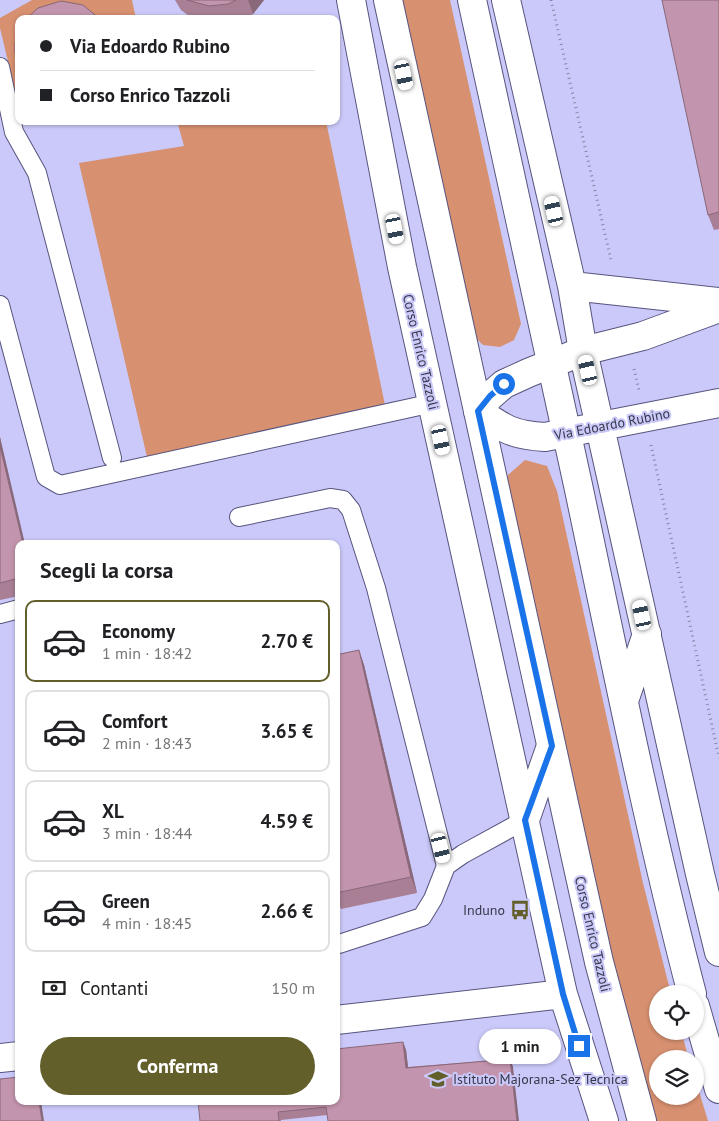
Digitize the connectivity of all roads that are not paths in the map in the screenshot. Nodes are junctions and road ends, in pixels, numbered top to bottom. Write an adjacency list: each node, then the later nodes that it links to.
1 (351, 0): 12 (street, Corso Enrico Tazzoli)
2 (388, 0): 14 (street, Corso Enrico Tazzoli)
3 (472, 0): 11 (street)
4 (506, 0): 6 (street)
5 (0, 68): 17 (lane)
6 (572, 286): 7 (street); 10 (street)
7 (719, 302)
8 (0, 304): 12 (lane)
9 (719, 308): 10 (street)
10 (583, 351): 11 (street); 15 (street)
11 (552, 363): 14 (street); 16 (street)
12 (432, 403): 24 (street, Corso Enrico Tazzoli)
13 (719, 403): 15 (street, Via Edoardo Rubino)
14 (478, 411): 16 (street, Via Edoardo Rubino); 23 (street, Corso Enrico Tazzoli)
15 (601, 427): 16 (street, Via Edoardo Rubino); 21 (street)
16 (567, 434): 22 (street)
17 (112, 458)
18 (239, 517): 25 (lane)
19 (15, 610): 20 (lane)
20 (0, 614)
21 (647, 634): 22 (street); 27 (street)
22 (624, 701): 28 (street)
23 (552, 746): 24 (street); 36 (street, Corso Enrico Tazzoli)
24 (525, 820): 25 (lane); 29 (street, Corso Enrico Tazzoli)
25 (446, 866): 26 (lane)
26 (340, 944)
27 (719, 952)
28 (690, 985)
29 (563, 994): 30 (street); 35 (street, Corso Enrico Tazzoli)
30 (340, 1020)
31 (704, 1037): 34 (street)
32 (15, 1056): 33 (street)
33 (0, 1058)
34 (719, 1089)
35 (604, 1121)
36 (642, 1121)

